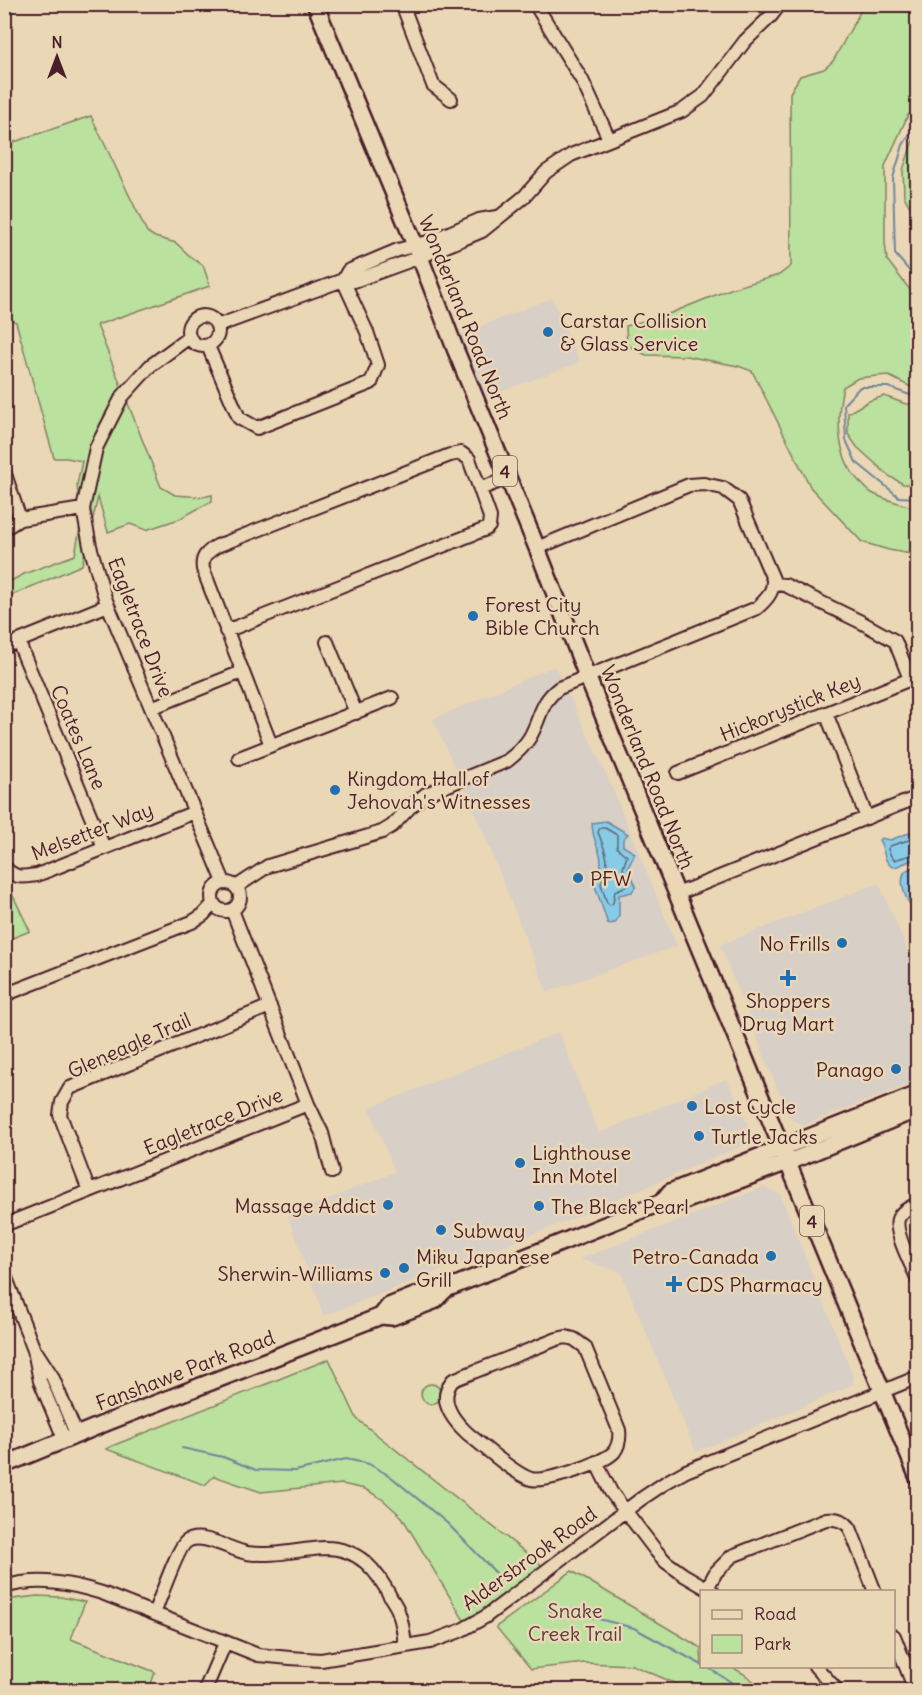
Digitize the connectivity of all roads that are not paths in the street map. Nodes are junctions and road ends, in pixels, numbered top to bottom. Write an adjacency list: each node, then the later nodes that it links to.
1 (315, 4): 7 (main road, Wonderland Road North / 4)
2 (402, 4): 5 (street)
3 (535, 4): 6 (street)
4 (780, 4): 6 (street)
5 (450, 99)
6 (609, 139): 7 (street)
7 (417, 251): 8 (street); 13 (main road, Wonderland Road North / 4)
8 (343, 280): 9 (street); 11 (street)
9 (217, 326): 10 (street); 11 (street)
10 (188, 338): 11 (street); 15 (street, Eagletrace Drive)
11 (208, 346)
12 (4, 471): 16 (street)
13 (508, 478): 14 (street); 18 (main road, Wonderland Road North / 4)
14 (480, 489): 21 (street); 21 (street)
15 (83, 509): 16 (street); 20 (street, Eagletrace Drive)
16 (20, 519): 17 (street)
17 (4, 528)
18 (537, 548): 19 (street); 26 (main road, Wonderland Road North / 4)
19 (773, 584): 26 (street); 27 (street)
20 (108, 605): 22 (street); 29 (street, Eagletrace Drive)
21 (226, 631): 25 (street)
22 (18, 641): 24 (street); 38 (street, Coates Lane)
23 (327, 642): 30 (street)
24 (4, 647)
25 (242, 672): 29 (street); 32 (street)
26 (587, 676): 40 (street); 41 (main road, Wonderland Road North / 4)
27 (914, 678): 31 (street, Hickorystick Key)
28 (392, 698): 30 (street)
29 (151, 708): 36 (street, Eagletrace Drive)
30 (356, 712): 32 (street)
31 (826, 713): 34 (street, Hickorystick Key); 37 (street)
32 (271, 746): 33 (street)
33 (239, 758)
34 (678, 773)
35 (918, 797): 37 (street)
36 (195, 812): 38 (street, Melsetter Way); 40 (street, Eagletrace Drive)
37 (867, 818): 41 (street)
38 (104, 848): 39 (street, Melsetter Way)
39 (4, 867)
40 (230, 884): 42 (street); 43 (street)
41 (677, 894): 49 (main road, Wonderland Road North / 4)
42 (213, 904): 43 (street); 44 (street)
43 (232, 910): 45 (street, Eagletrace Drive)
44 (4, 995)
45 (270, 1006): 47 (street, Eagletrace Drive); 52 (street, Gleneagle Trail)
46 (918, 1094): 49 (main road, Fanshawe Park Road)
47 (308, 1104): 51 (street); 52 (street, Eagletrace Drive)
48 (918, 1109): 50 (main road, Fanshawe Park Road)
49 (782, 1147): 50 (main road, Wonderland Road North / 4); 53 (main road, Fanshawe Park Road)
50 (788, 1162): 53 (main road, Fanshawe Park Road); 59 (main road, Wonderland Road North / 4)
51 (332, 1172)
52 (89, 1191): 55 (street, Eagletrace Drive)
53 (662, 1202): 60 (main road, Fanshawe Park Road)
54 (918, 1204): 57 (street)
55 (4, 1225)
56 (4, 1273): 60 (street)
57 (918, 1280)
58 (918, 1377): 59 (street, Aldersbrook Road)
59 (882, 1390): 63 (main road, Wonderland Road North / 4); 64 (street, Aldersbrook Road)
60 (71, 1439): 62 (main road, Fanshawe Park Road)
61 (596, 1462): 61 (street); 64 (street)
62 (4, 1465)
63 (918, 1478)
64 (626, 1511): 66 (street); 71 (street, Aldersbrook Road)
65 (4, 1587): 68 (street, Aldersbrook Road)
66 (710, 1590): 67 (street)
67 (874, 1590)
68 (154, 1613): 70 (street, Aldersbrook Road); 71 (street)
69 (895, 1639): 75 (street)
70 (225, 1642): 71 (street, Aldersbrook Road); 73 (street)
71 (405, 1646)
72 (817, 1668): 74 (street)
73 (205, 1690)
74 (837, 1690)
75 (915, 1690)

